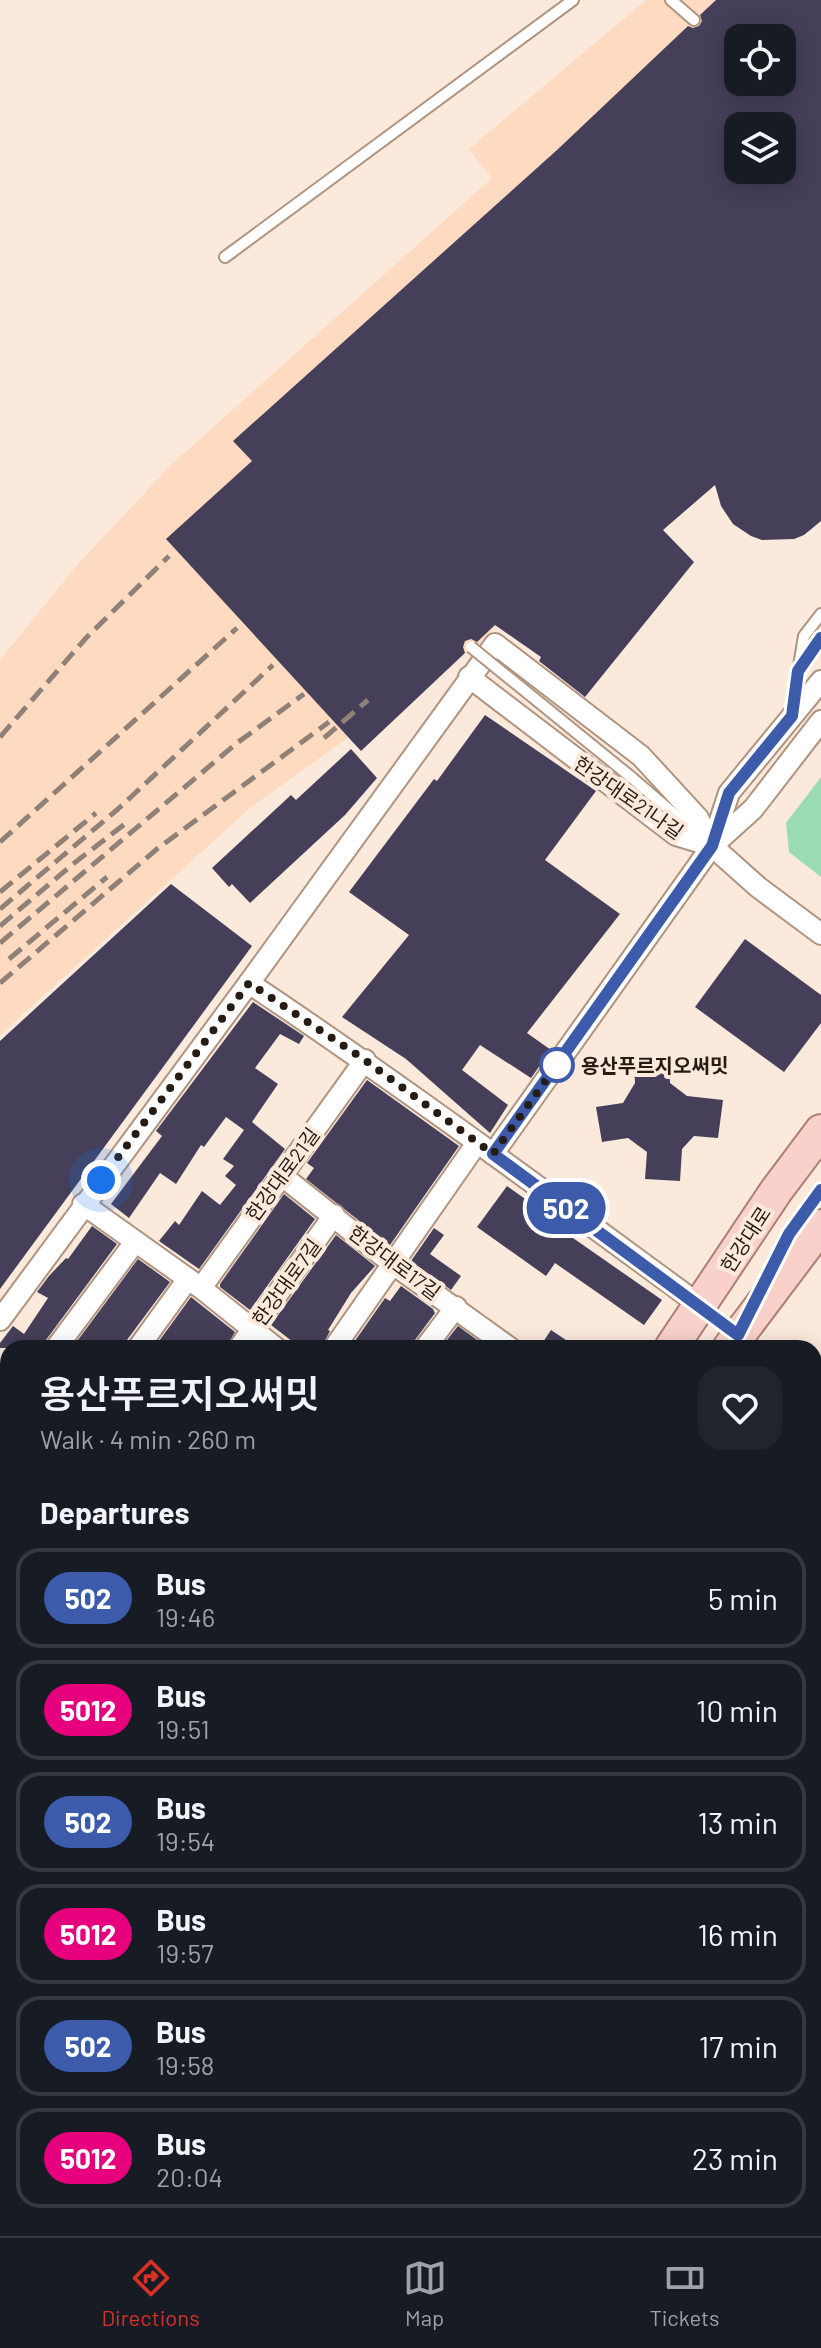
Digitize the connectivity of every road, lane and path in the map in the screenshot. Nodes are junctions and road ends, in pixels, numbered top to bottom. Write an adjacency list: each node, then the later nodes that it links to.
1 (573, 0): 4 (lane)
2 (671, 0): 3 (lane)
3 (694, 20)
4 (225, 257)
5 (821, 614): 8 (lane)
6 (821, 638): 8 (lane)
7 (471, 647): 13 (lane, bridge)
8 (798, 671): 11 (lane)
9 (469, 677): 13 (street, 한강대로21나길); 13 (street, 한강대로21나길); 15 (street, 한강대로21나길)
10 (821, 681): 11 (street)
11 (792, 716): 13 (street)
12 (821, 721): 13 (street)
13 (712, 846): 14 (street); 19 (street)
14 (821, 934)
15 (249, 983): 16 (street); 23 (street, 한강대로21나길)
16 (365, 1060): 19 (street); 20 (street, 한강대로21길)
17 (821, 1131): 22 (main road, 한강대로)
18 (821, 1142): 22 (lane)
19 (485, 1149): 27 (street); 29 (street)
20 (281, 1175): 24 (street, 한강대로17길); 28 (street, 한강대로21길)
21 (821, 1190): 42 (lane)
22 (776, 1191): 29 (main road, 한강대로)
23 (83, 1204): 26 (street); 31 (street, 한강대로21나길)
24 (334, 1215): 27 (street, 한강대로17길); 32 (street, 한강대로7길)
25 (821, 1226): 43 (main road)
26 (135, 1242): 28 (street); 33 (street)
27 (393, 1264): 30 (street, 한강대로17길); 37 (street)
28 (194, 1284): 32 (street); 34 (street, 한강대로21길)
29 (701, 1306): 40 (main road, 한강대로); 41 (main road)
30 (456, 1307): 38 (street); 39 (street, 한강대로17길)
31 (0, 1320)
32 (251, 1330): 35 (street, 한강대로7길); 36 (street)
33 (62, 1340)
34 (145, 1340)
35 (244, 1340)
36 (265, 1340)
37 (340, 1340)
38 (431, 1340)
39 (499, 1340)
40 (677, 1340)
41 (736, 1340)
42 (742, 1340)
43 (743, 1340)

